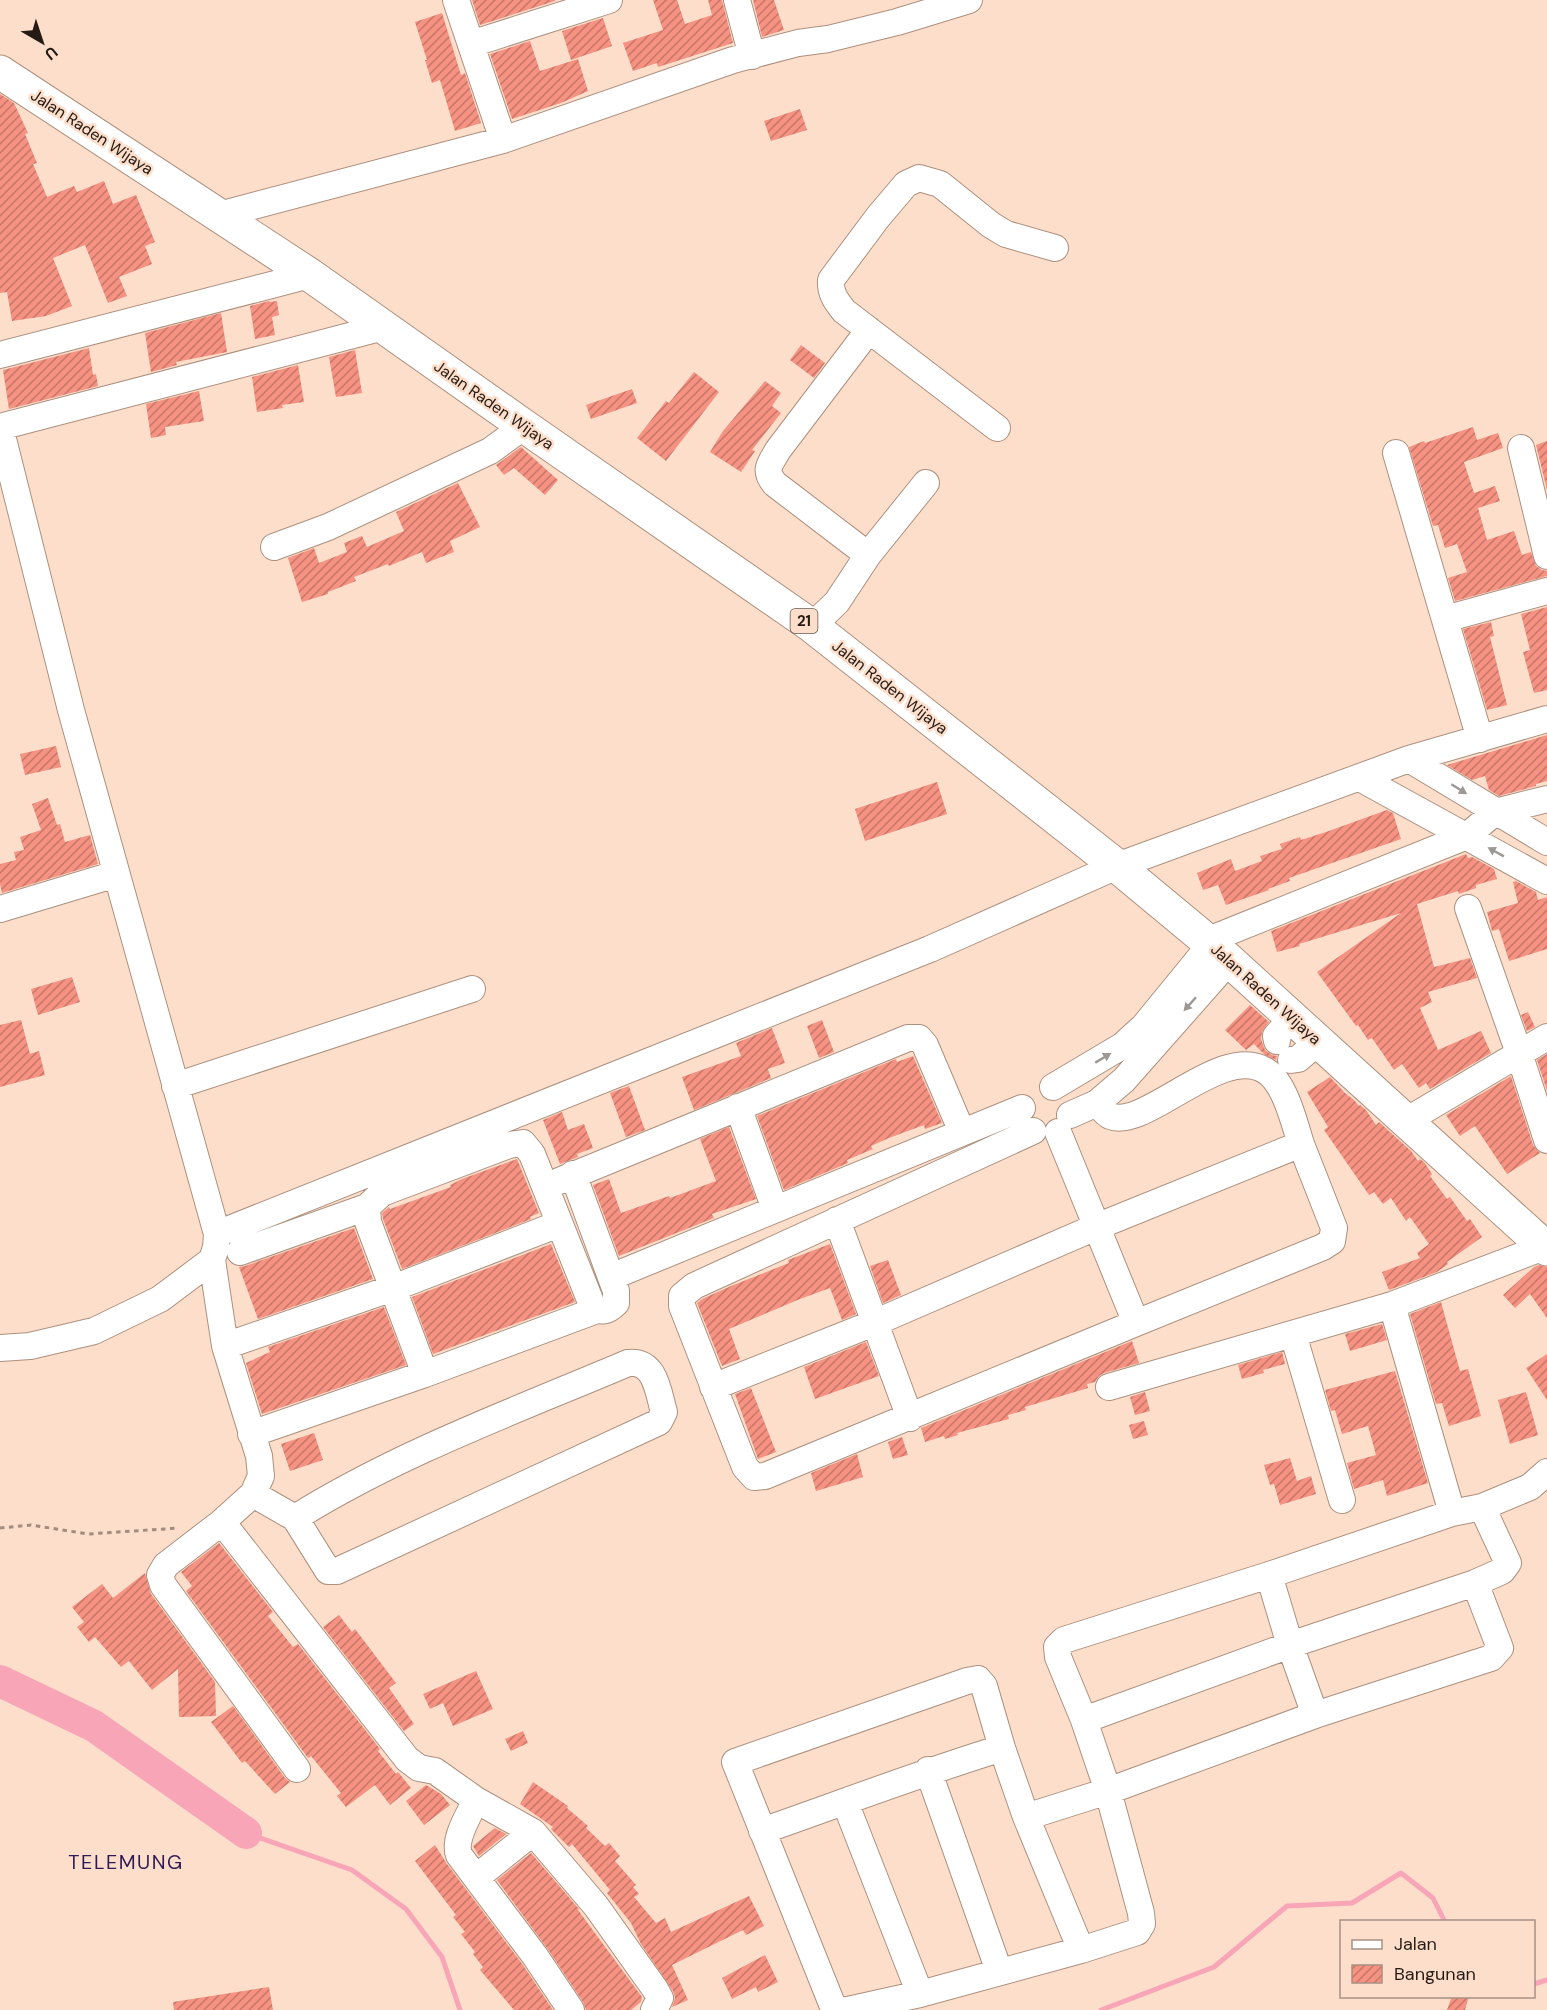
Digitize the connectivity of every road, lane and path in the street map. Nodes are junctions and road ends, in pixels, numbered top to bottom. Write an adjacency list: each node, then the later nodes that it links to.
1 (456, 0): 5 (street)
2 (609, 0): 5 (street)
3 (737, 0): 6 (street)
4 (969, 0): 6 (street)
5 (471, 44): 8 (street)
6 (752, 56): 8 (street)
7 (0, 72): 9 (highway, Jalan Raden Wijaya / 21)
8 (503, 140): 9 (street)
9 (219, 215): 11 (highway, Jalan Raden Wijaya / 21)
10 (1055, 248): 13 (street)
11 (310, 275): 12 (highway, Jalan Raden Wijaya / 21); 14 (street)
12 (384, 327): 15 (highway, Jalan Raden Wijaya / 21); 35 (street)
13 (868, 330): 16 (street); 21 (street)
14 (0, 356)
15 (524, 426): 20 (street); 25 (highway, Jalan Raden Wijaya / 21)
16 (997, 428)
17 (1521, 448): 22 (street)
18 (1396, 453): 24 (street)
19 (926, 483): 21 (street)
20 (274, 547)
21 (868, 555): 25 (street)
22 (1547, 556)
23 (1547, 591): 24 (street)
24 (1445, 619): 27 (street)
25 (812, 626): 34 (highway, Jalan Raden Wijaya / 21)
26 (1547, 718): 27 (street)
27 (1480, 739): 28 (street)
28 (1409, 759): 29 (street); 31 (street, one-way to 31)
29 (1360, 778): 32 (street); 34 (street)
30 (1547, 799): 31 (street)
31 (1496, 812): 32 (street); 33 (street)
32 (1467, 836): 36 (street, one-way to 32); 39 (street)
33 (1547, 842)
34 (1117, 866): 39 (highway, Jalan Raden Wijaya / 21); 62 (street)
35 (116, 874): 38 (street); 44 (street)
36 (1547, 881)
37 (1468, 908): 43 (street)
38 (0, 909)
39 (1215, 949): 41 (street); 49 (highway, Jalan Raden Wijaya / 21)
40 (472, 989): 44 (street)
41 (1151, 1033): 45 (street, one-way to 41); 46 (street)
42 (1547, 1037): 43 (street)
43 (1519, 1053): 49 (street); 53 (street)
44 (175, 1086): 62 (street)
45 (1053, 1088): 48 (street); 50 (street)
46 (1097, 1103): 50 (street); 54 (street)
47 (738, 1107): 52 (street); 55 (street); 58 (street)
48 (1022, 1108): 51 (street); 52 (street)
49 (1406, 1121): 63 (highway, Jalan Raden Wijaya / 21)
50 (1064, 1123): 51 (street); 61 (street)
51 (1033, 1131): 59 (street)
52 (962, 1132): 58 (street)
53 (1547, 1140)
54 (1301, 1144): 61 (street); 71 (street)
55 (573, 1174): 56 (street); 66 (street)
56 (545, 1187): 57 (street); 60 (street)
57 (368, 1207): 64 (street); 67 (street)
58 (775, 1209): 66 (street)
59 (837, 1220): 70 (street); 76 (street)
60 (560, 1224): 67 (street); 69 (street)
61 (1096, 1227): 70 (street); 71 (street)
62 (217, 1234): 65 (street)
63 (1545, 1248): 68 (street)
64 (240, 1252)
65 (212, 1260): 73 (street); 74 (street)
66 (611, 1277): 69 (street)
67 (393, 1288): 73 (street); 75 (street)
68 (1392, 1305): 72 (street); 84 (street)
69 (597, 1310): 75 (street)
70 (874, 1323): 76 (street); 78 (street)
71 (1136, 1323): 78 (street)
72 (1293, 1334): 77 (street); 82 (street)
73 (225, 1346): 79 (street)
74 (0, 1348)
75 (425, 1374): 79 (street)
76 (713, 1387): 78 (street)
77 (1109, 1387)
78 (910, 1418)
79 (251, 1434): 81 (street)
80 (1547, 1472): 83 (street)
81 (253, 1494): 85 (street); 86 (street)
82 (1342, 1500)
83 (1482, 1507): 84 (street); 90 (street)
84 (1452, 1513): 89 (street)
85 (295, 1518): 85 (street)
86 (222, 1522): 95 (street); 98 (street)
87 (0, 1528): 88 (path)
88 (183, 1528)
89 (1269, 1575): 91 (street); 93 (street)
90 (1475, 1583): 91 (street); 92 (street)
91 (1290, 1645): 92 (street); 93 (street)
92 (1315, 1715): 97 (street)
93 (1084, 1720): 97 (street)
94 (1002, 1748): 96 (street); 100 (street); 101 (street)
95 (297, 1769)
96 (928, 1770): 99 (street); 105 (street)
97 (1108, 1791): 100 (street); 104 (street)
98 (476, 1800): 102 (street); 103 (street)
99 (845, 1802): 101 (street); 106 (street)
100 (1026, 1817): 104 (street)
101 (762, 1831): 109 (street)
102 (533, 1832): 103 (street); 108 (street)
103 (477, 1877): 107 (street)
104 (1081, 1950): 105 (street)
105 (999, 1971): 106 (street)
106 (920, 1994): 110 (street)
107 (571, 2010)
108 (654, 2010)
109 (839, 2010)
110 (848, 2010)

